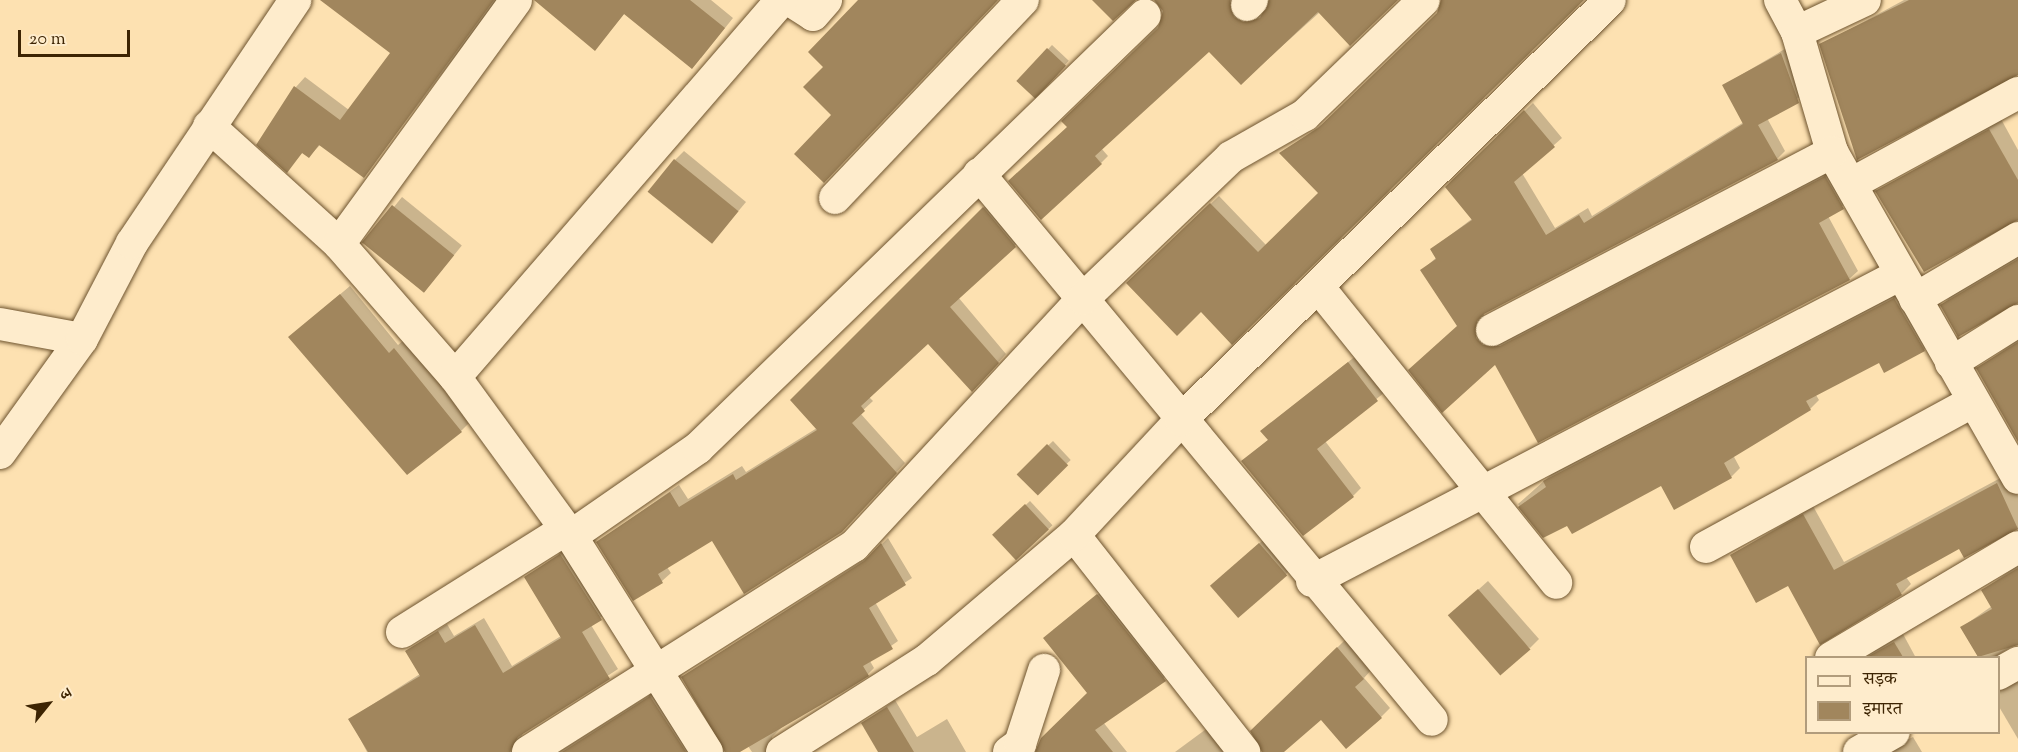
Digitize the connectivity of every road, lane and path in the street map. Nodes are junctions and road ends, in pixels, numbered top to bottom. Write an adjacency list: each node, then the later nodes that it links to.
1 (295, 0): 14 (street)
2 (516, 0): 20 (street)
3 (781, 0): 29 (street)
4 (790, 0): 5 (street)
5 (826, 0)
6 (1023, 0): 18 (street)
7 (1424, 0): 23 (street)
8 (1610, 0): 22 (street)
9 (1780, 0): 12 (street)
10 (1864, 0): 12 (street)
11 (1145, 15): 16 (street)
12 (1797, 32): 15 (street)
13 (2018, 93): 17 (street)
14 (209, 126): 20 (street); 27 (street)
15 (1832, 152): 17 (street); 26 (street)
16 (980, 174): 23 (street); 35 (street)
17 (1851, 184): 21 (street)
18 (835, 198)
19 (2018, 238): 21 (street)
20 (339, 244): 29 (street)
21 (1908, 287): 28 (street); 34 (street)
22 (1320, 289): 31 (street); 34 (street)
23 (1083, 299): 31 (street); 44 (street)
24 (2018, 321): 28 (street)
25 (0, 324): 27 (street)
26 (1492, 330)
27 (82, 339): 32 (street)
28 (1951, 363): 30 (street)
29 (455, 376): 35 (street)
30 (1972, 402): 33 (street); 37 (street)
31 (1180, 420): 36 (street); 39 (street)
32 (0, 453)
33 (2018, 478)
34 (1482, 495): 39 (street); 40 (street)
35 (569, 532): 41 (street); 44 (street)
36 (1074, 535): 51 (street); 53 (street)
37 (1706, 546)
38 (2018, 547): 42 (street)
39 (1312, 581): 47 (street)
40 (1556, 583)
41 (402, 632)
42 (1833, 656)
43 (2018, 663): 46 (street)
44 (656, 670): 49 (street); 50 (street)
45 (1044, 670): 52 (street)
46 (2000, 673)
47 (1432, 720)
48 (1890, 734): 54 (street)
49 (528, 752)
50 (707, 752)
51 (782, 752)
52 (1009, 752)
53 (1244, 752)
54 (1859, 752)

